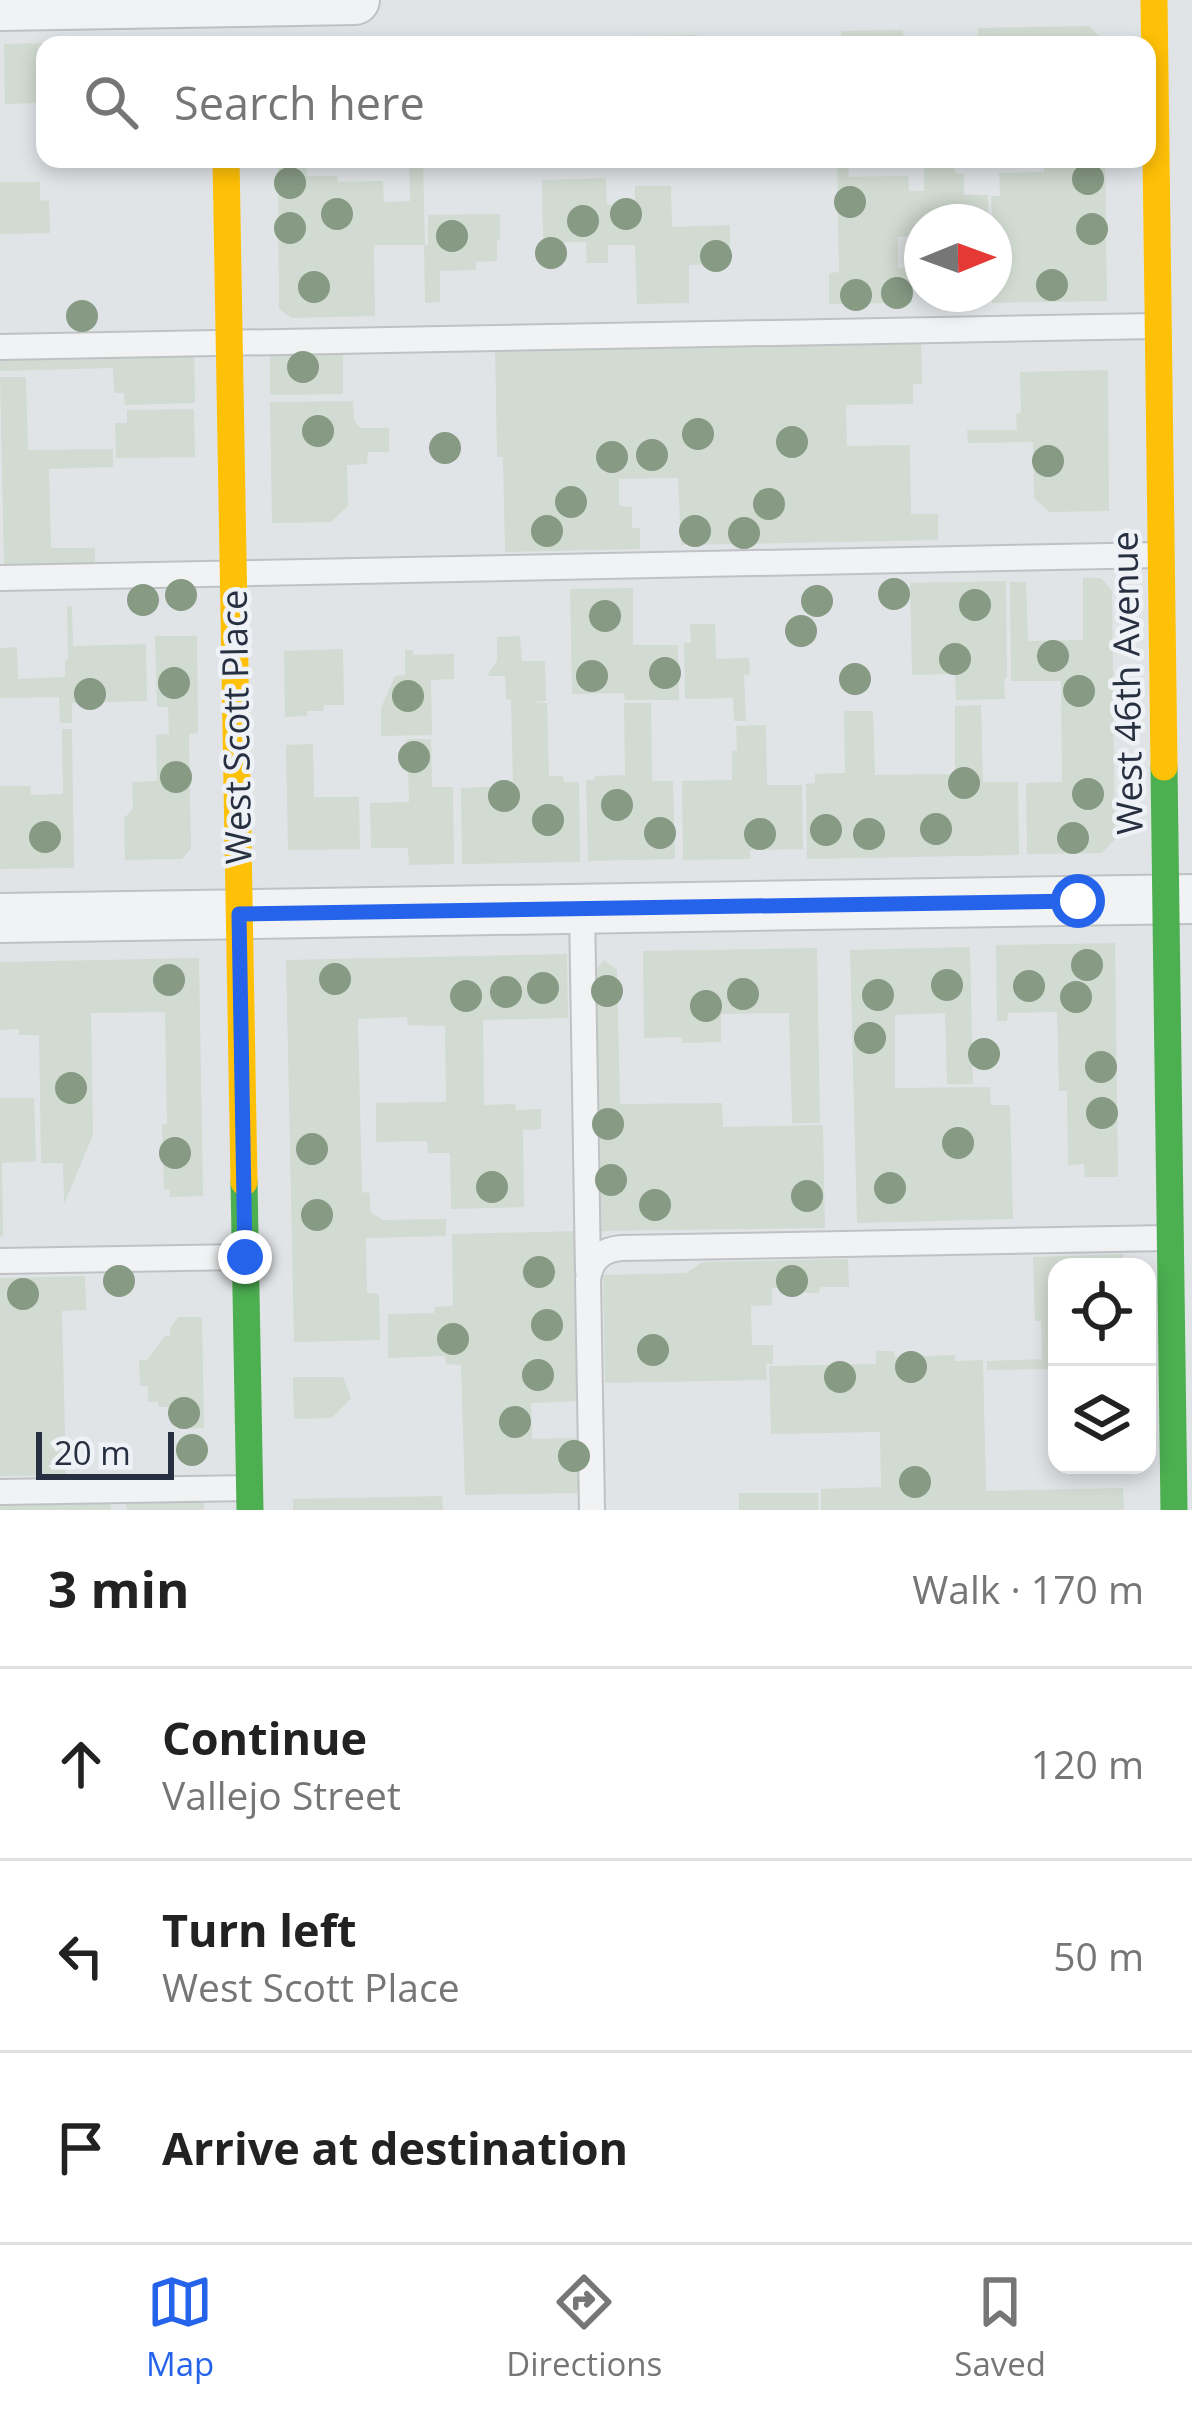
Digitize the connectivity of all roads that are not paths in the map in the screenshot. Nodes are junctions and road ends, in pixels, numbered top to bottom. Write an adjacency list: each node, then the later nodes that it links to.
1 (355, 0): 4 (street)
2 (1154, 0): 5 (street, West 46th Avenue)
3 (0, 6): 4 (street)
4 (224, 16)
5 (1155, 36)
6 (1156, 130): 8 (street, West 46th Avenue)
7 (226, 168): 9 (street, West Scott Place)
8 (1159, 326): 9 (lane); 11 (street, West 46th Avenue)
9 (229, 343): 10 (lane); 12 (street, West Scott Place)
10 (0, 347)
11 (1162, 555): 12 (lane); 14 (street, West 46th Avenue)
12 (233, 574): 13 (lane); 16 (street, West Scott Place)
13 (0, 578)
14 (1179, 899): 15 (street); 19 (street, West 46th Avenue)
15 (582, 909): 16 (street); 18 (lane)
16 (239, 914): 17 (street); 21 (street, West Scott Place)
17 (0, 918)
18 (587, 1218): 20 (lane); 23 (lane)
19 (1171, 1238): 20 (lane); 27 (street, West 46th Avenue)
20 (621, 1248): 23 (lane)
21 (245, 1257): 22 (lane); 25 (street, West Scott Place)
22 (0, 1261)
23 (588, 1279): 26 (lane)
24 (0, 1492): 25 (lane)
25 (249, 1499)
26 (592, 1510)
27 (1174, 1510)

